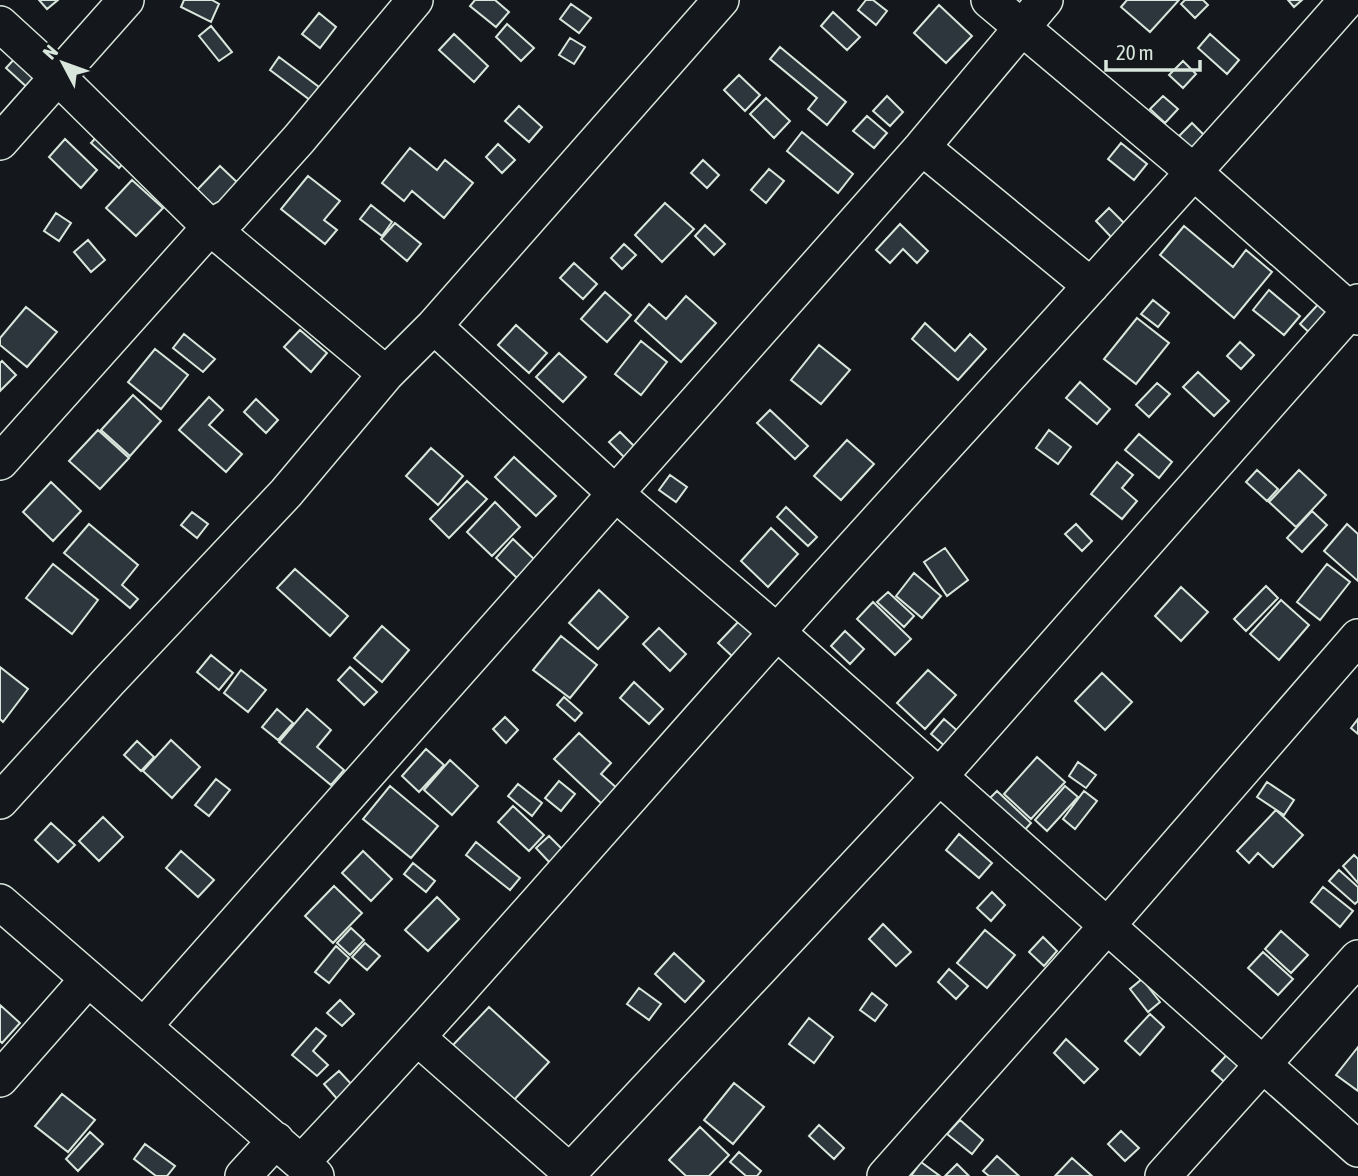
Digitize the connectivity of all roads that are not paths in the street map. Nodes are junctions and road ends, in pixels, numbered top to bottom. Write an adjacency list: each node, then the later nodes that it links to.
1 (126, 0): 9 (street)
2 (415, 0): 13 (street)
3 (721, 0): 16 (street)
4 (989, 0): 8 (street)
5 (1045, 0): 8 (street)
6 (1347, 0): 12 (street)
7 (0, 24): 9 (street)
8 (1021, 27): 11 (street); 12 (street)
9 (58, 78): 10 (street); 13 (street)
10 (0, 142)
11 (922, 147): 14 (street); 19 (street)
12 (1195, 173): 14 (street); 15 (street)
13 (210, 227): 17 (street); 18 (street)
14 (1091, 286): 20 (street)
15 (1356, 310): 22 (street)
16 (434, 326): 17 (street); 19 (street)
17 (386, 374): 23 (street)
18 (0, 462)
19 (615, 493): 20 (street); 28 (street)
20 (777, 632): 22 (street); 29 (street)
21 (1358, 637): 25 (street)
22 (938, 778): 25 (street); 35 (street)
23 (0, 801)
24 (0, 902): 27 (street)
25 (1107, 926): 30 (street); 37 (street)
26 (1358, 958): 30 (street)
27 (89, 979): 28 (street); 31 (street)
28 (145, 1026): 32 (street)
29 (418, 1038): 34 (street); 35 (street)
30 (1264, 1063): 33 (street); 38 (street)
31 (0, 1079)
32 (276, 1140): 34 (street); 36 (street)
33 (1358, 1149)
34 (309, 1170)
35 (568, 1174)
36 (243, 1176)
37 (885, 1176)
38 (1163, 1176)

